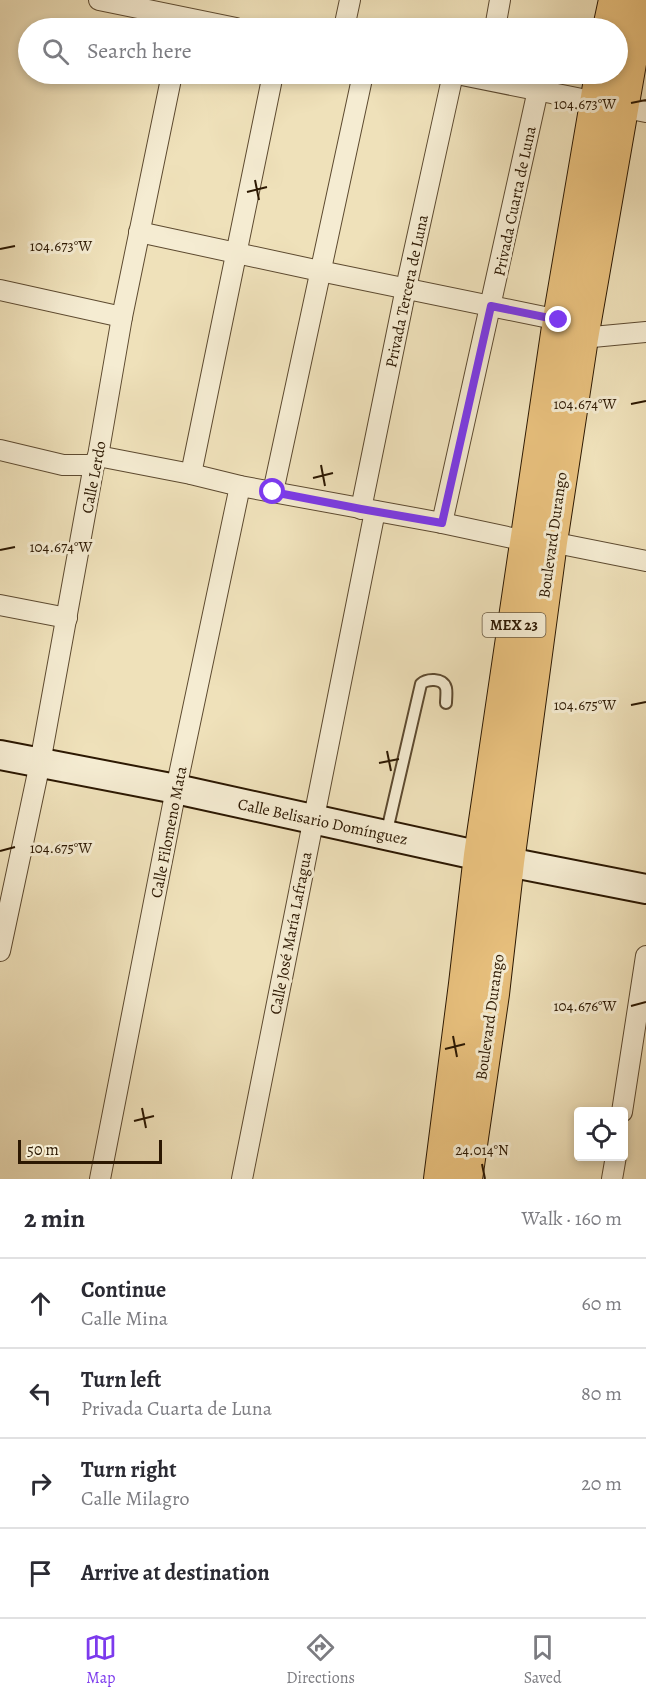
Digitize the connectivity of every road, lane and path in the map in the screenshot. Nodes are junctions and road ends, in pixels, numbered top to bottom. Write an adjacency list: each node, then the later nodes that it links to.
1 (99, 0): 6 (street)
2 (350, 0): 7 (street)
3 (500, 0): 8 (street)
4 (615, 0): 9 (main road)
5 (641, 0): 10 (main road, Boulevard Durango / MEX 23)
6 (184, 15)
7 (346, 18)
8 (497, 18)
9 (611, 18)
10 (628, 51)
11 (170, 84): 18 (street, Calle Lerdo)
12 (271, 84): 19 (street)
13 (361, 84): 20 (street)
14 (453, 84): 21 (street, Privada Tercera de Luna)
15 (516, 84): 16 (street)
16 (538, 90): 17 (street); 23 (street, Privada Cuarta de Luna)
17 (616, 98): 25 (main road, Boulevard Durango / MEX 23)
18 (139, 232): 19 (street); 24 (street, Calle Lerdo)
19 (237, 253): 20 (street); 29 (street)
20 (320, 271): 21 (street); 31 (street)
21 (406, 288): 23 (street); 32 (street, Privada Tercera de Luna)
22 (0, 290): 24 (street)
23 (491, 306): 25 (street); 33 (street, Privada Cuarta de Luna)
24 (122, 316): 28 (street, Calle Lerdo)
25 (570, 329): 26 (street); 34 (main road, Boulevard Durango / MEX 23)
26 (646, 333)
27 (0, 450): 28 (street)
28 (96, 460): 29 (street); 37 (street, Calle Lerdo)
29 (191, 474): 30 (street)
30 (240, 486): 31 (street); 41 (street, Calle Filomeno Mata)
31 (273, 492): 32 (street)
32 (368, 510): 33 (street); 42 (street, Calle José María Lafragua)
33 (442, 523): 34 (street)
34 (538, 541): 35 (street); 44 (main road, Boulevard Durango / MEX 23)
35 (646, 561)
36 (0, 605): 37 (street)
37 (67, 618): 40 (street, Calle Lerdo)
38 (446, 703): 43 (lane)
39 (0, 755): 40 (street, Calle Belisario Domínguez)
40 (40, 763): 41 (street, Calle Belisario Domínguez); 46 (street, Calle Lerdo)
41 (176, 789): 42 (street, Calle Belisario Domínguez); 50 (street, Calle Filomeno Mata)
42 (312, 820): 43 (street, Calle Belisario Domínguez); 51 (street, Calle José María Lafragua)
43 (386, 835): 44 (street, Calle Belisario Domínguez)
44 (494, 859): 45 (street, Calle Belisario Domínguez); 52 (main road, Boulevard Durango / MEX 23); 53 (main road, Boulevard Durango / MEX 23)
45 (646, 889)
46 (1, 938)
47 (646, 956): 48 (street)
48 (623, 1107)
49 (615, 1161): 54 (street)
50 (100, 1179)
51 (242, 1179)
52 (440, 1179)
53 (466, 1179)
54 (612, 1179)

